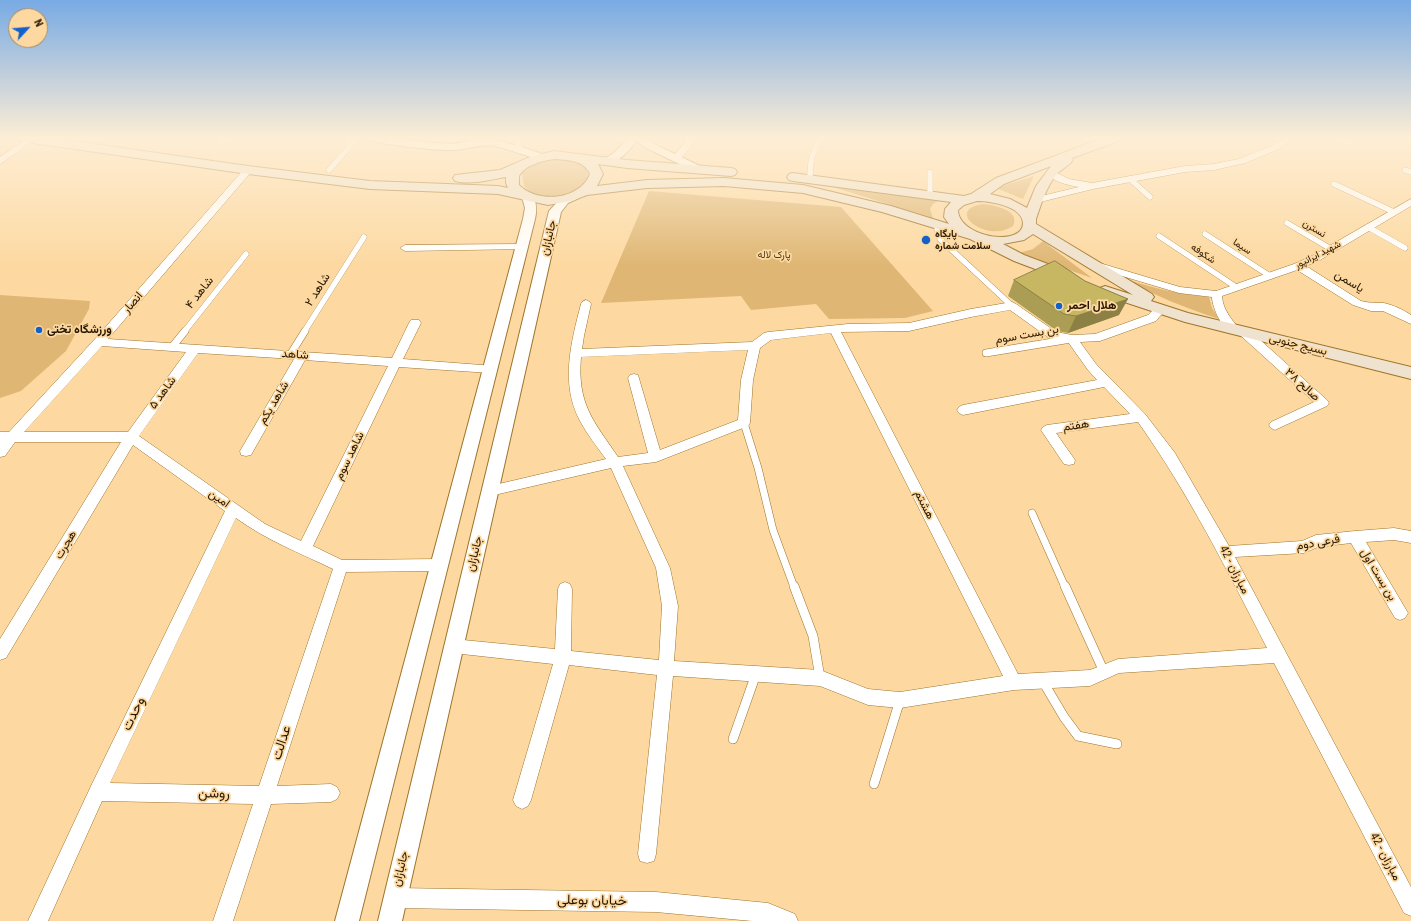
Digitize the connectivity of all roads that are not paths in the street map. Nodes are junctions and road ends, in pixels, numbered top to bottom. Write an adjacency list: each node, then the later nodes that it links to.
1 (239, 180): 53 (street, انصار)
2 (329, 180): 15 (main road)
3 (512, 180): 15 (main road)
4 (596, 180): 13 (main road)
5 (825, 180): 14 (main road)
6 (930, 180): 14 (lane)
7 (1003, 180): 16 (main road)
8 (1045, 180): 19 (main road)
9 (1061, 180): 12 (street)
10 (1130, 180): 12 (street); 17 (lane)
11 (1334, 184): 21 (lane)
12 (1092, 186): 19 (street)
13 (580, 194): 15 (main road); 23 (street, جانبازان); 26 (main road)
14 (930, 194): 18 (main road)
15 (526, 196): 22 (street, جانبازان)
16 (976, 197): 18 (main road); 24 (main road)
17 (1150, 197)
18 (962, 200): 31 (main road)
19 (1036, 200): 24 (main road)
20 (1411, 202): 21 (street, شهید ایرانپور)
21 (1394, 212): 27 (street, شهید ایرانپور)
22 (529, 220): 23 (street); 32 (street, جانبازان)
23 (553, 222): 77 (street, جانبازان)
24 (1029, 222): 31 (main road); 37 (main road)
25 (1287, 223): 35 (lane, نسترن)
26 (936, 224): 31 (main road); 45 (lane)
27 (1368, 227): 34 (lane); 35 (street, شهید ایرانپور)
28 (1205, 234): 39 (lane, سیما)
29 (1159, 236): 42 (lane, شکوفه)
30 (364, 237): 59 (lane, شاهد ۲)
31 (976, 237): 40 (main road)
32 (522, 247): 33 (street); 62 (street, جانبازان)
33 (405, 248)
34 (1405, 248)
35 (1331, 249): 38 (street, شهید ایرانپور)
36 (246, 254): 55 (lane, شاهد ۴)
37 (1092, 264): 43 (street); 47 (main road)
38 (1298, 266): 39 (street, شهید ایرانپور); 48 (street, یاسمن)
39 (1270, 276): 42 (street, شهید ایرانپور)
40 (1077, 280)
41 (1092, 286): 46 (main road)
42 (1236, 287): 43 (street, شهید ایرانپور)
43 (1217, 294): 51 (street)
44 (586, 304): 57 (street)
45 (1012, 306): 50 (street); 52 (street)
46 (1161, 309): 47 (main road); 52 (street)
47 (1185, 317): 51 (main road, بسیج جنوبی)
48 (1411, 320)
49 (415, 323): 61 (street, شاهد سوم)
50 (834, 329): 54 (street); 97 (street, هشتم)
51 (1238, 330): 63 (main road, بسیج جنوبی); 69 (street, صالح ۳۸)
52 (1072, 339): 58 (lane, بن بست سوم); 65 (street, مبارزان - 42)
53 (99, 342): 55 (street, شاهد); 70 (street, انصار)
54 (755, 346): 57 (street); 68 (street)
55 (172, 347): 56 (street, شاهد)
56 (195, 348): 59 (street, شاهد); 71 (street, شاهد ۵)
57 (576, 353): 76 (street)
58 (986, 353)
59 (290, 355): 60 (street, شاهد)
60 (302, 356): 61 (street, شاهد); 72 (street, شاهد یکم)
61 (396, 362): 62 (street, شاهد); 82 (street, شاهد سوم)
62 (491, 369): 84 (street, جانبازان)
63 (1411, 373)
64 (634, 378): 74 (street)
65 (1108, 382): 66 (street); 67 (street, مبارزان - 42)
66 (963, 410)
67 (1141, 417): 75 (street, هفتم); 83 (street, مبارزان - 42)
68 (744, 423): 74 (street); 95 (lane)
69 (1275, 425)
70 (6, 437): 71 (street); 73 (street, انصار)
71 (131, 437): 78 (street, امین); 89 (street, هجرت)
72 (246, 451)
73 (0, 452)
74 (656, 457): 76 (street)
75 (1069, 460)
76 (615, 462): 77 (street); 92 (street)
77 (490, 491): 88 (street, جانبازان)
78 (233, 509): 82 (street, امین); 102 (street, وحدت)
79 (1032, 512): 93 (lane)
80 (1355, 537): 81 (street, فرعی دوم); 83 (street, فرعی دوم); 87 (street, بن بست اول)
81 (1411, 537)
82 (304, 550): 85 (street, امین)
83 (1226, 552): 90 (street, مبارزان - 42)
84 (440, 565): 85 (street, امین); 111 (street, جانبازان)
85 (341, 566): 104 (street, عدالت)
86 (565, 590): 91 (street)
87 (1400, 613)
88 (453, 646): 91 (street); 107 (street, جانبازان)
89 (0, 653)
90 (1278, 655): 93 (street); 108 (street, مبارزان - 42)
91 (563, 657): 92 (street); 105 (street)
92 (666, 668): 94 (street); 106 (street)
93 (1104, 672): 96 (street)
94 (756, 674): 95 (street); 99 (lane)
95 (820, 678): 98 (street)
96 (1042, 680): 97 (street); 100 (lane)
97 (1014, 682): 98 (street)
98 (900, 700): 101 (lane)
99 (733, 739)
100 (1117, 744)
101 (874, 784)
102 (97, 792): 104 (street, روشن); 109 (street, وحدت)
103 (331, 793): 104 (street, روشن)
104 (265, 795): 110 (street, عدالت)
105 (522, 800)
106 (647, 854)
107 (394, 898): 112 (street, جانبازان); 113 (street, خیابان بوعلی)
108 (1411, 906)
109 (38, 921)
110 (223, 921)
111 (347, 921)
112 (390, 921)
113 (788, 921)

